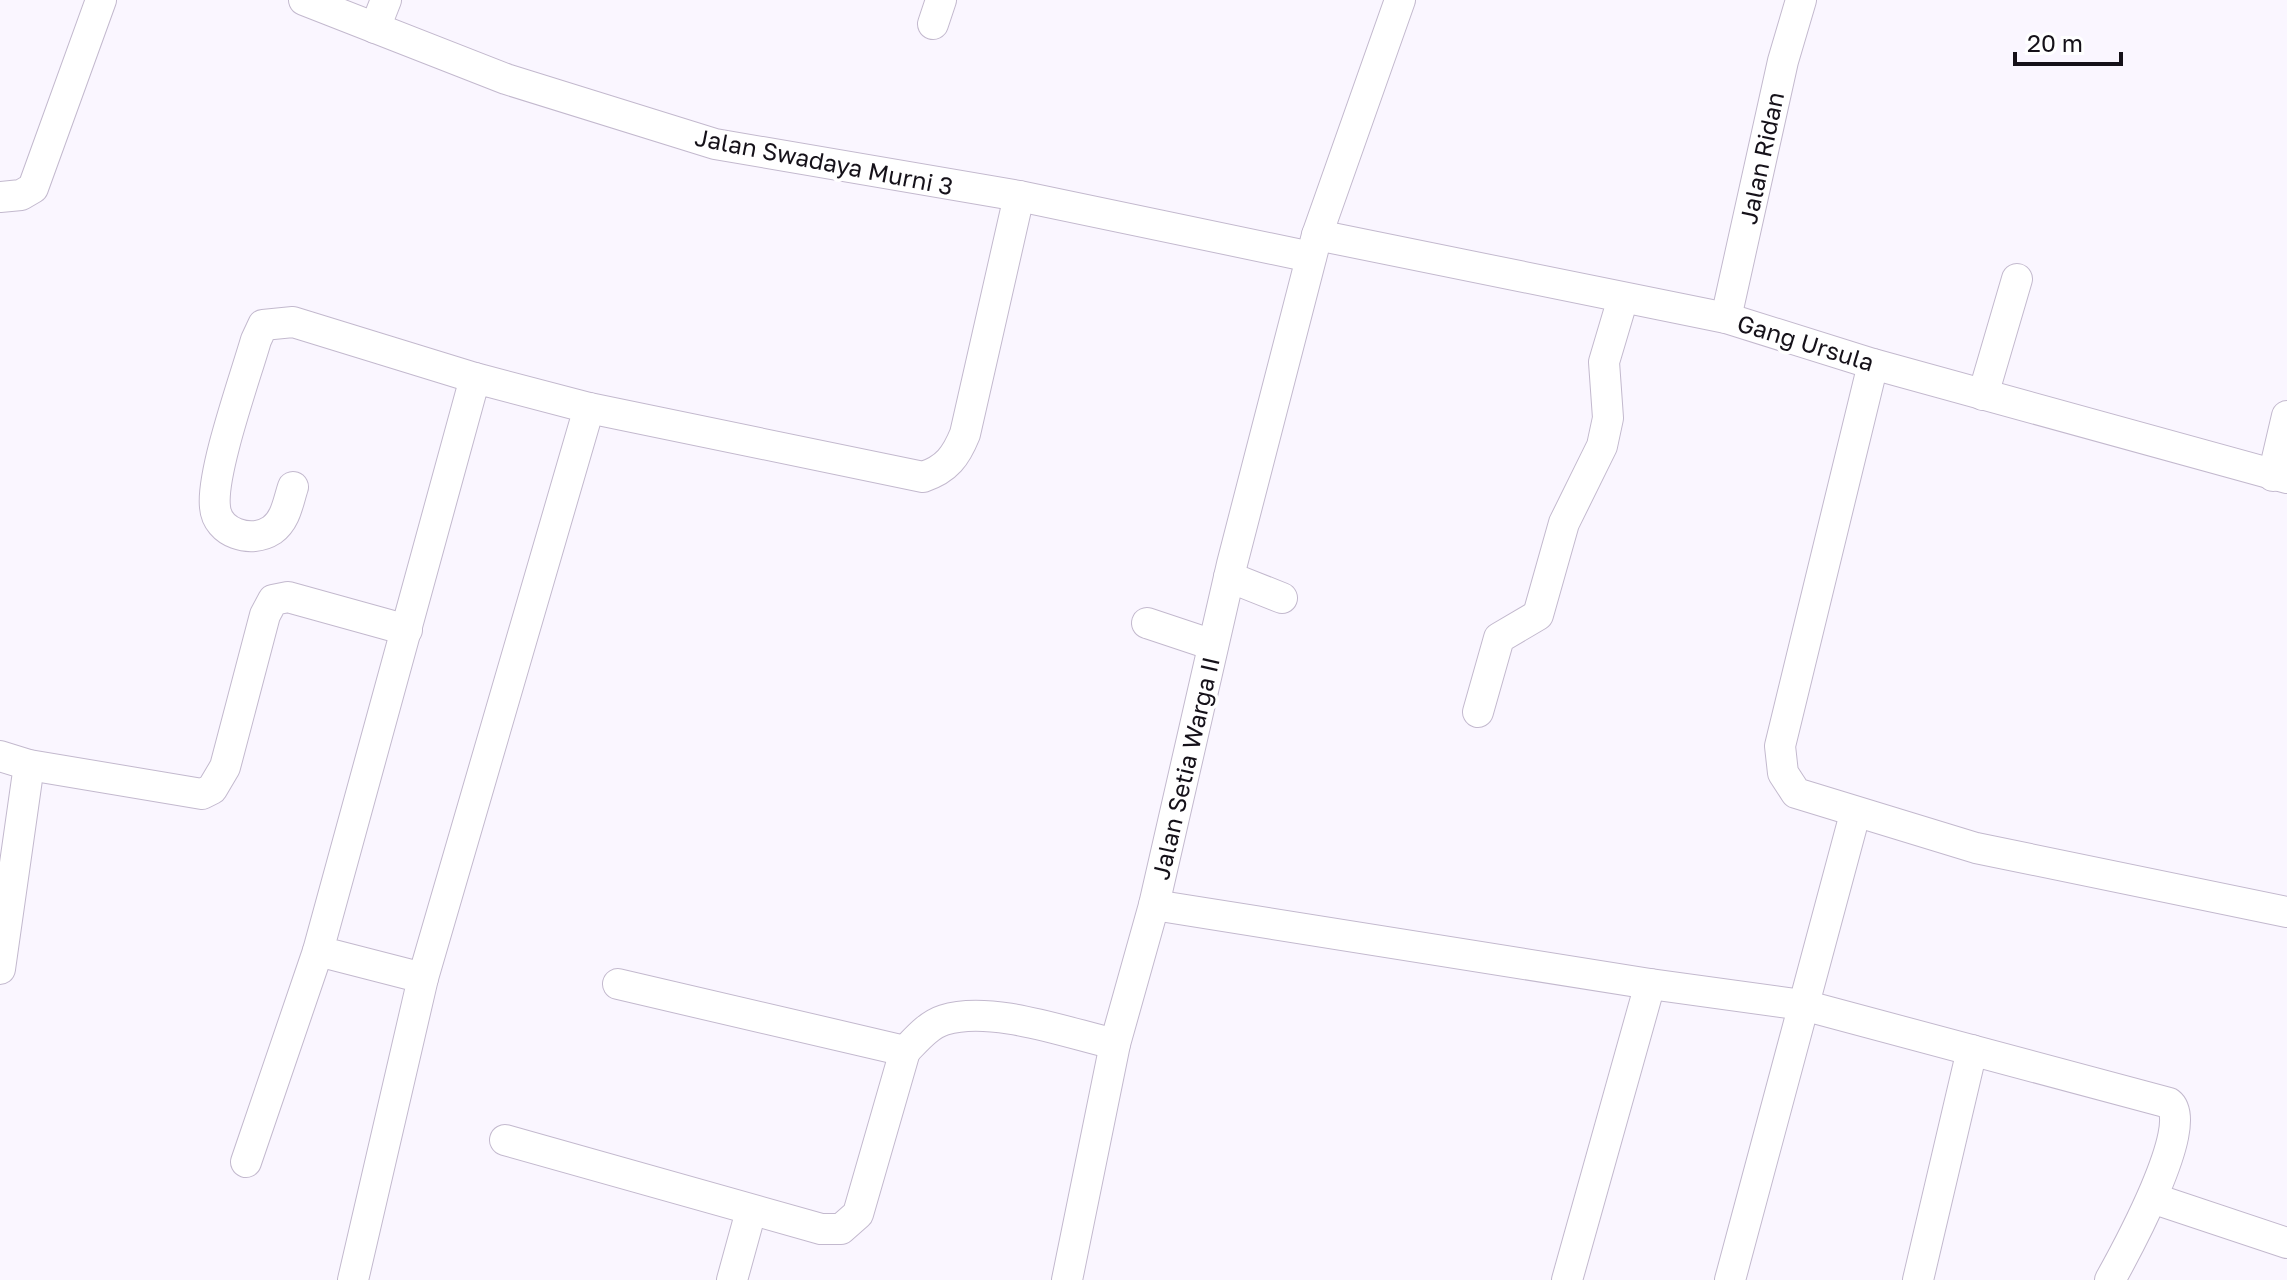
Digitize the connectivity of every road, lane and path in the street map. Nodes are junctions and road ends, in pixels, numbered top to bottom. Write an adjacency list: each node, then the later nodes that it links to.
1 (101, 0): 8 (street)
2 (304, 0): 6 (street, Jalan Swadaya Murni 3)
3 (386, 0): 6 (street)
4 (1400, 0): 9 (street, Jalan Setia Warga II)
5 (1801, 0): 12 (street, Jalan Ridan)
6 (375, 28): 7 (street, Jalan Swadaya Murni 3)
7 (1019, 196): 9 (street, Jalan Swadaya Murni 3); 16 (street)
8 (0, 197)
9 (1314, 246): 11 (street, Gang Ursula); 20 (street, Jalan Setia Warga II)
10 (2017, 279): 15 (street)
11 (1623, 298): 12 (street, Gang Ursula); 25 (street)
12 (1726, 318): 13 (street, Gang Ursula)
13 (1873, 364): 15 (street, Gang Ursula); 28 (street)
14 (475, 378): 16 (street); 19 (street); 23 (street)
15 (1983, 395): 18 (street, Gang Ursula)
16 (589, 408): 33 (street)
17 (2287, 416): 18 (street)
18 (2280, 477)
19 (293, 487)
20 (1229, 577): 21 (street); 24 (street, Jalan Setia Warga II)
21 (1282, 598)
22 (1147, 623): 24 (street)
23 (407, 630): 27 (street); 31 (street)
24 (1213, 645): 29 (street, Jalan Setia Warga II)
25 (1478, 712)
26 (0, 756): 27 (street)
27 (29, 765): 32 (street)
28 (1855, 814): 30 (street); 36 (street)
29 (1154, 905): 35 (street); 37 (street, Jalan Setia Warga II)
30 (2287, 912)
31 (318, 951): 33 (street); 41 (street)
32 (0, 969)
33 (423, 978): 45 (street)
34 (618, 984): 39 (street)
35 (1650, 984): 36 (street); 48 (street)
36 (1803, 1005): 38 (street); 49 (street)
37 (1115, 1044): 39 (street); 47 (street, Jalan Setia Warga II)
38 (1972, 1050): 42 (street); 50 (street)
39 (905, 1051): 43 (street)
40 (505, 1140): 43 (street)
41 (246, 1162)
42 (2152, 1198): 44 (street); 51 (street)
43 (751, 1211): 46 (street)
44 (2287, 1243)
45 (353, 1280)
46 (732, 1280)
47 (1067, 1280)
48 (1567, 1280)
49 (1730, 1280)
50 (1918, 1280)
51 (2110, 1280)

